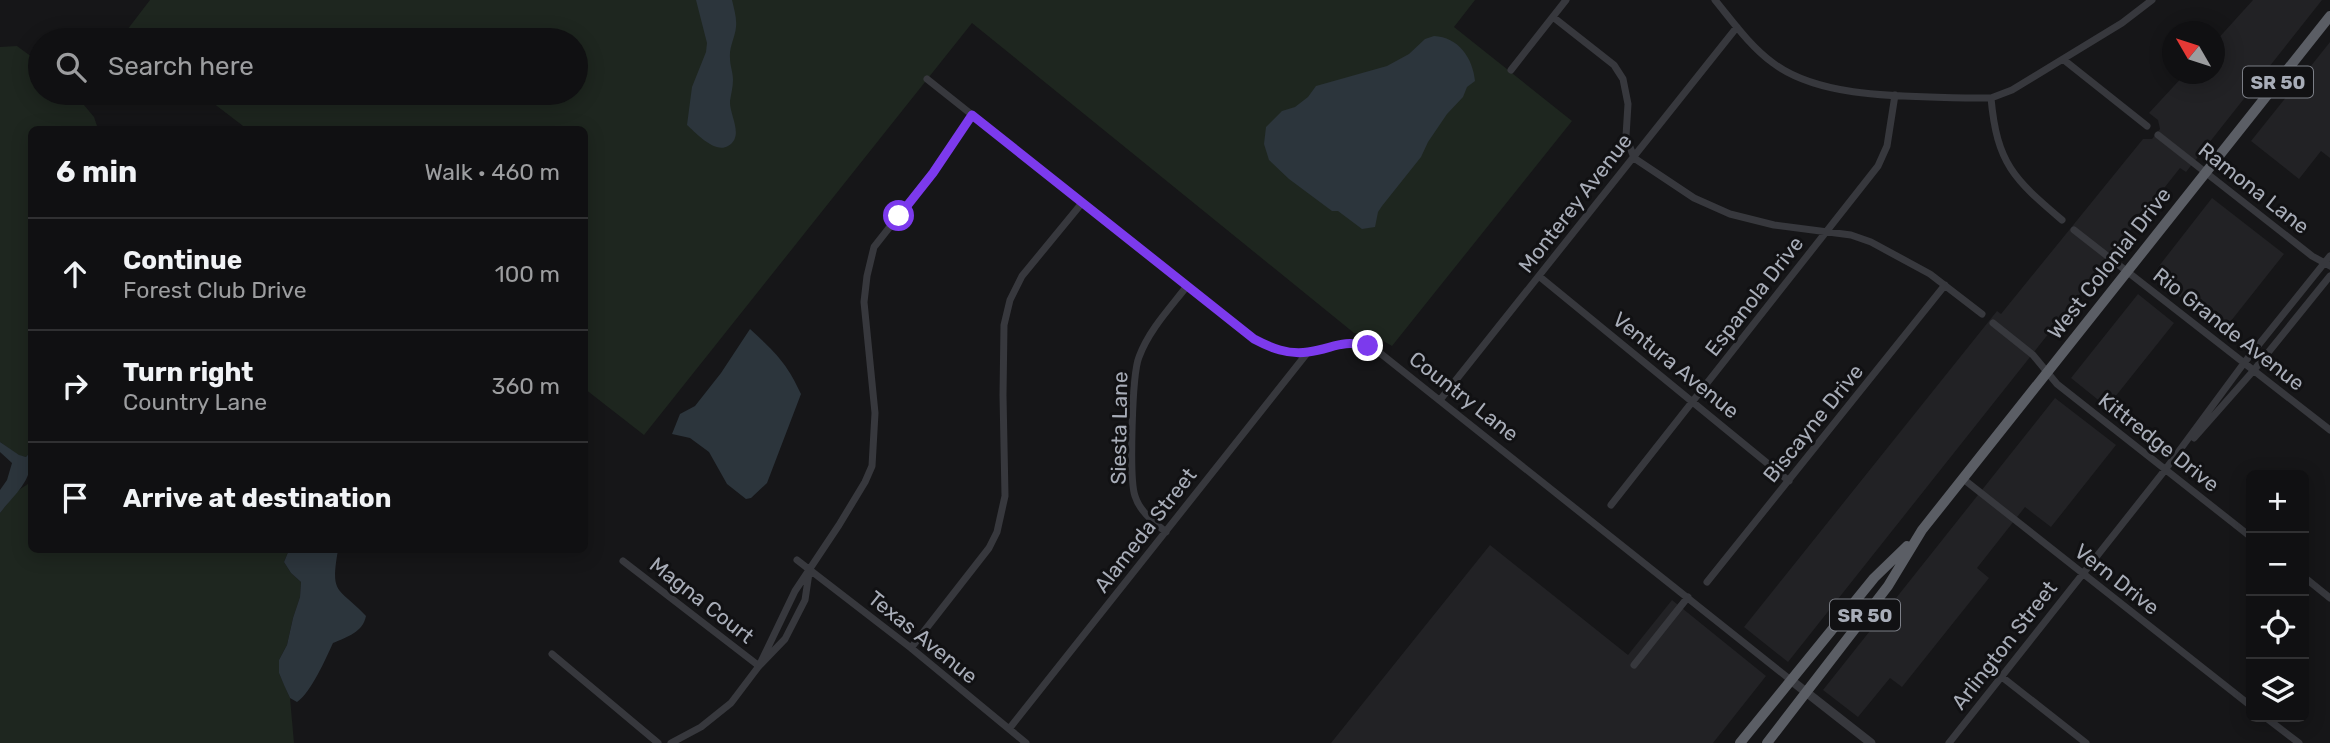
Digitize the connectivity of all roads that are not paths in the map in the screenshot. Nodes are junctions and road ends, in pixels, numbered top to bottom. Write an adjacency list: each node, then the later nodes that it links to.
1 (1566, 0): 5 (street)
2 (1715, 0): 6 (street)
3 (2152, 0): 7 (street)
4 (2330, 16): 16 (highway, West Colonial Drive / SR 50)
5 (1553, 17): 8 (street); 15 (street)
6 (1737, 27): 10 (street); 15 (street, Monterey Avenue)
7 (2064, 60): 11 (street); 13 (street)
8 (1511, 70)
9 (927, 79): 12 (street, Country Lane)
10 (1895, 95): 11 (street); 20 (street, Espanola Drive)
11 (1991, 98): 18 (street)
12 (972, 115): 17 (street, Country Lane); 45 (street)
13 (2147, 126)
14 (2158, 135): 16 (street, Ramona Lane)
15 (1634, 158): 20 (street); 23 (street, Monterey Avenue)
16 (2205, 172): 21 (street, Ramona Lane); 22 (highway, West Colonial Drive / SR 50)
17 (1082, 202): 26 (street, Country Lane); 51 (street)
18 (2062, 220)
19 (2074, 230): 22 (street, Rio Grande Avenue)
20 (1828, 231): 25 (street); 34 (street, Espanola Drive)
21 (2328, 261): 30 (street, Arlington Street)
22 (2126, 271): 30 (street, Rio Grande Avenue); 32 (highway, West Colonial Drive / SR 50)
23 (1540, 276): 33 (street, Monterey Avenue); 34 (street, Ventura Avenue)
24 (2330, 276): 31 (street, Arlington Street)
25 (1945, 285): 27 (street); 38 (street, Biscayne Drive)
26 (1187, 286): 29 (street, Country Lane); 40 (street, Siesta Lane)
27 (1982, 314)
28 (1993, 323): 32 (street, Kittredge Drive)
29 (1308, 352): 33 (street, Country Lane); 40 (street, Alameda Street)
30 (2244, 363): 31 (street, Rio Grande Avenue); 36 (street, Arlington Street)
31 (2253, 370): 35 (street, Rio Grande Avenue); 36 (street, Arlington Street)
32 (2048, 372): 36 (street, Kittredge Drive); 37 (highway, West Colonial Drive / SR 50)
33 (1440, 400): 49 (street, Country Lane)
34 (1694, 401): 38 (street, Ventura Avenue); 39 (street, Espanola Drive)
35 (2330, 430)
36 (2165, 470): 41 (street, Kittredge Drive); 46 (street, Arlington Street)
37 (1962, 478): 42 (highway, West Colonial Drive / SR 50); 46 (street, Vern Drive)
38 (1789, 481): 48 (street, Biscayne Drive)
39 (1611, 505)
40 (1166, 532): 60 (street, Alameda Street)
41 (2246, 533)
42 (1919, 534): 56 (highway, West Colonial Drive / SR 50); 57 (highway, West Colonial Drive / SR 50)
43 (797, 560): 45 (street, Texas Avenue)
44 (623, 561): 54 (street, Magna Court)
45 (809, 570): 51 (street, Texas Avenue); 54 (street); 54 (street)
46 (2083, 575): 55 (street, Arlington Street); 58 (street, Vern Drive)
47 (2309, 581): 50 (street)
48 (1707, 582)
49 (1688, 597): 53 (street); 56 (street, Country Lane)
50 (2330, 598)
51 (911, 648): 60 (street, Texas Avenue)
52 (552, 654): 61 (street)
53 (1634, 665)
54 (759, 666): 62 (street)
55 (2002, 677): 67 (street, Arlington Street); 68 (street)
56 (1792, 681): 57 (street); 64 (highway, West Colonial Drive / SR 50)
57 (1806, 692): 65 (highway, West Colonial Drive / SR 50); 66 (street)
58 (2246, 702)
59 (2271, 722): 69 (street)
60 (1009, 729): 63 (street, Texas Avenue)
61 (658, 743)
62 (671, 743)
63 (1026, 743)
64 (1740, 743)
65 (1767, 743)
66 (1871, 743)
67 (1949, 743)
68 (2086, 743)
69 (2298, 743)

